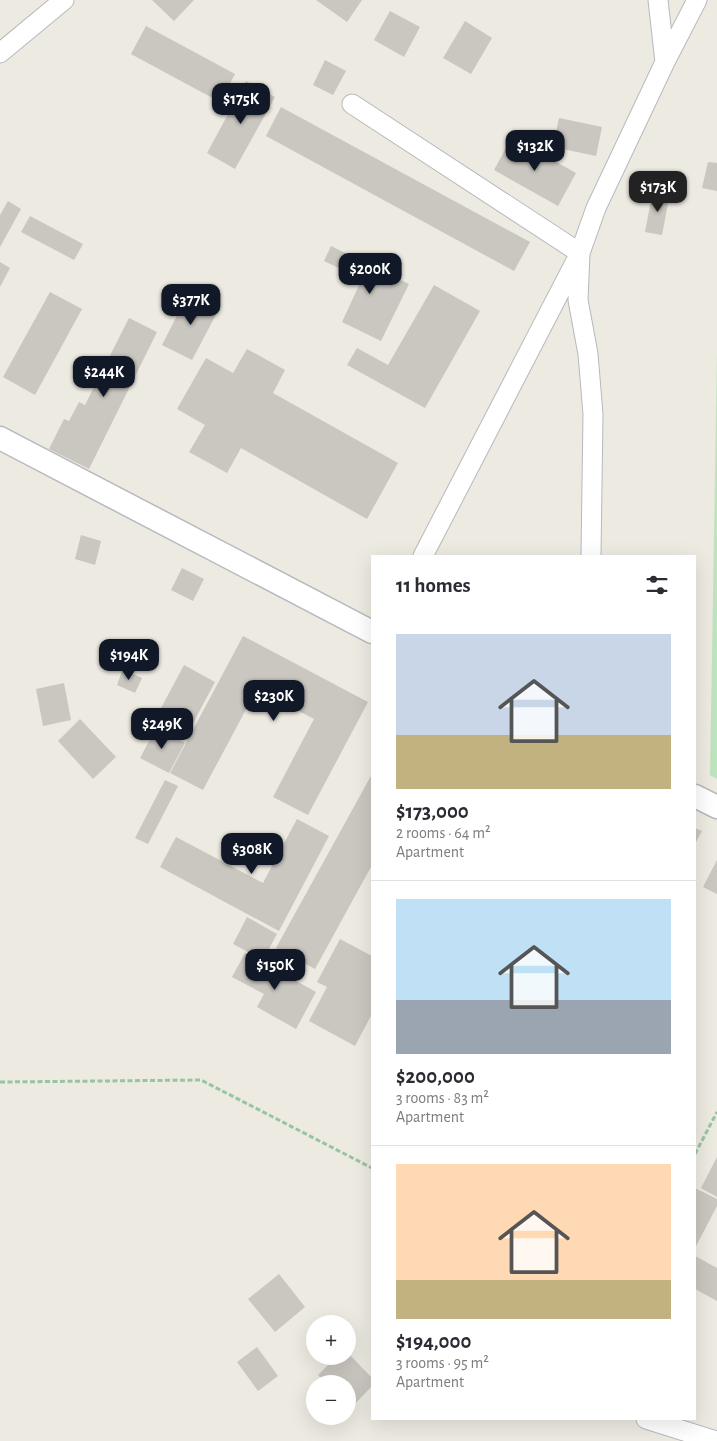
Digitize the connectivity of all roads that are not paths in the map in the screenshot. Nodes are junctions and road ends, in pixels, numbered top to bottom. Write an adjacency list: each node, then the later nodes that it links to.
1 (64, 0): 4 (street)
2 (658, 0): 5 (street)
3 (697, 0): 5 (street)
4 (0, 53)
5 (664, 62): 7 (street)
6 (352, 104): 7 (street)
7 (580, 253): 9 (street); 10 (street)
8 (0, 438): 11 (street)
9 (424, 555)
10 (591, 555)
11 (371, 631)
12 (696, 796): 13 (street)
13 (717, 807)
14 (649, 1420): 15 (street)
15 (716, 1441)

